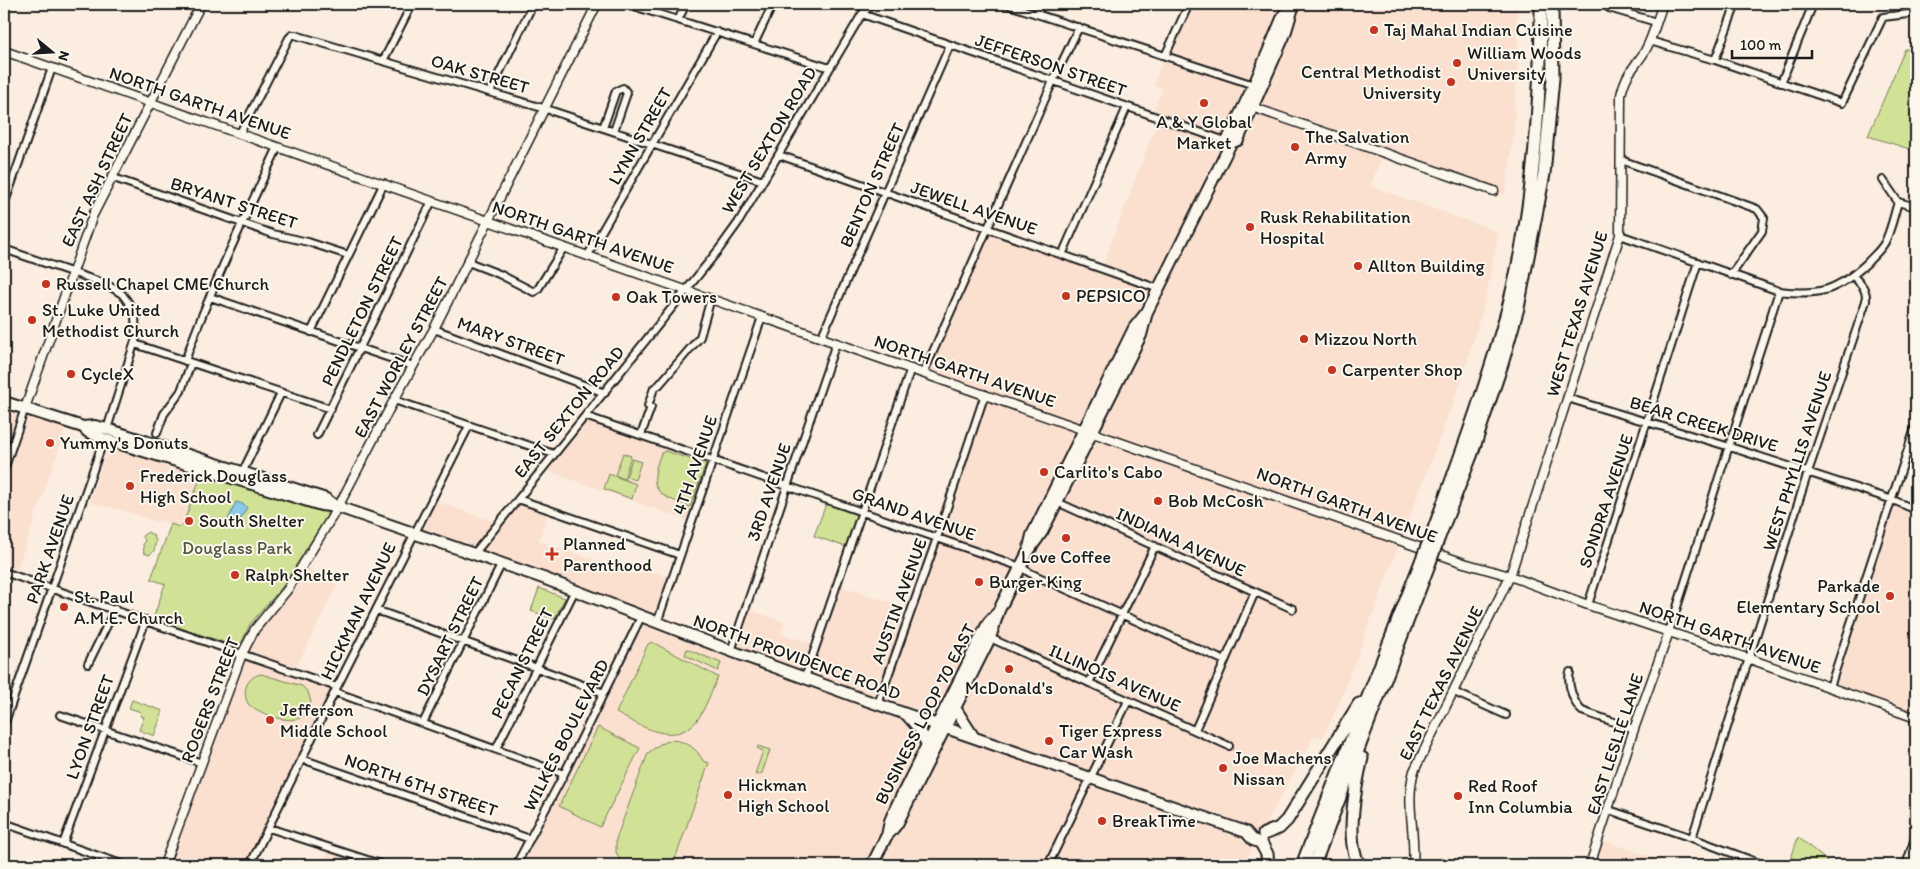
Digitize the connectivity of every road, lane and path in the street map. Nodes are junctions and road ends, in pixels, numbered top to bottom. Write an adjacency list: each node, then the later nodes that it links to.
1 (201, 4): 39 (street, EAST ASH STREET)
2 (412, 4): 31 (street)
3 (533, 4): 38 (street)
4 (597, 4): 41 (street, EAST WORLEY STREET)
5 (626, 4): 22 (street)
6 (686, 4): 22 (street)
7 (773, 4): 27 (street)
8 (872, 4): 20 (street, WEST SEXTON ROAD)
9 (1006, 4): 21 (street)
10 (1042, 4): 21 (street)
11 (1541, 4): 122 (highway)
12 (1552, 4): 122 (highway)
13 (1609, 4): 23 (street)
14 (1663, 4): 23 (street, WEST TEXAS AVENUE)
15 (1736, 4): 32 (street)
16 (1813, 4): 36 (street)
17 (1293, 5): 37 (main road); 40 (main road)
18 (1187, 6): 30 (street)
19 (1916, 13): 36 (street)
20 (862, 14): 28 (street, JEFFERSON STREET); 34 (street, WEST SEXTON ROAD)
21 (1036, 14): 24 (street)
22 (678, 20): 25 (street)
23 (1656, 22): 26 (street, WEST TEXAS AVENUE)
24 (1079, 27): 30 (street); 35 (street)
25 (717, 32): 27 (street); 47 (street, LYNN STREET)
26 (1650, 41): 32 (street); 50 (street, WEST TEXAS AVENUE)
27 (754, 44): 34 (street)
28 (950, 45): 35 (street, JEFFERSON STREET); 56 (street, BENTON STREET)
29 (4, 51): 33 (street, NORTH GARTH AVENUE)
30 (1165, 56): 37 (street)
31 (383, 60): 38 (street, OAK STREET); 45 (street, OAK STREET)
32 (1715, 60): 36 (street)
33 (52, 68): 39 (street, NORTH GARTH AVENUE); 59 (street)
34 (830, 68): 49 (street, WEST SEXTON ROAD)
35 (1053, 81): 42 (street, JEFFERSON STREET); 63 (street)
36 (1781, 83)
37 (1254, 85): 40 (main road)
38 (490, 92): 41 (street, OAK STREET)
39 (150, 101): 45 (street, NORTH GARTH AVENUE); 51 (street, EAST ASH STREET)
40 (1249, 106): 46 (main road); 55 (street)
41 (546, 108): 43 (street, OAK STREET); 61 (street, EAST WORLEY STREET)
42 (1127, 108): 46 (street, JEFFERSON STREET); 69 (street)
43 (603, 128): 44 (street, OAK STREET); 44 (street)
44 (614, 131): 47 (street, OAK STREET)
45 (240, 133): 48 (street, NORTH GARTH AVENUE)
46 (1231, 143): 75 (main road)
47 (654, 144): 53 (street, OAK STREET); 68 (street, LYNN STREET)
48 (278, 147): 54 (street, NORTH GARTH AVENUE); 62 (street)
49 (779, 155): 53 (street, WEST SEXTON ROAD); 56 (street, JEWELL AVENUE)
50 (1621, 160): 64 (street, WEST TEXAS AVENUE); 73 (street)
51 (111, 177): 62 (street, BRYANT STREET); 72 (street, EAST ASH STREET)
52 (1883, 180): 58 (street)
53 (763, 181): 76 (street, WEST SEXTON ROAD)
54 (384, 183): 57 (street, NORTH GARTH AVENUE); 67 (street)
55 (1494, 191)
56 (884, 194): 63 (street, JEWELL AVENUE); 83 (street, BENTON STREET)
57 (432, 200): 61 (street, NORTH GARTH AVENUE); 86 (street, PENDLETON STREET)
58 (1898, 202): 60 (street); 74 (street)
59 (4, 205)
60 (1916, 207)
61 (490, 220): 65 (street, NORTH GARTH AVENUE); 70 (street, EAST WORLEY STREET)
62 (241, 224): 67 (street, BRYANT STREET); 78 (street)
63 (987, 228): 69 (street, JEWELL AVENUE); 90 (street)
64 (1620, 235): 71 (street); 94 (street, WEST TEXAS AVENUE)
65 (564, 247): 68 (street, NORTH GARTH AVENUE); 70 (street)
66 (4, 248): 72 (street, PARK AVENUE)
67 (348, 255): 82 (street)
68 (588, 255): 76 (street, NORTH GARTH AVENUE)
69 (1062, 255): 75 (street, JEWELL AVENUE)
70 (468, 262): 81 (street, EAST WORLEY STREET)
71 (1698, 262): 73 (street); 100 (street, SONDRA AVENUE)
72 (72, 272): 85 (street, PARK AVENUE); 97 (street, EAST ASH STREET)
73 (1730, 275): 77 (street)
74 (1853, 276): 77 (street); 112 (street, WEST PHYLLIS AVENUE)
75 (1159, 289): 103 (main road)
76 (688, 290): 79 (street, NORTH GARTH AVENUE); 92 (street, EAST SEXTON ROAD)
77 (1779, 291): 108 (street)
78 (210, 297): 82 (street); 87 (street)
79 (711, 298): 80 (street, NORTH GARTH AVENUE); 107 (street)
80 (762, 317): 83 (street, NORTH GARTH AVENUE); 110 (street, 4TH AVENUE)
81 (434, 329): 88 (street, EAST WORLEY STREET); 92 (street, MARY STREET)
82 (311, 332): 86 (street)
83 (821, 338): 84 (street, NORTH GARTH AVENUE)
84 (836, 343): 89 (street, NORTH GARTH AVENUE); 114 (street, 3RD AVENUE)
85 (135, 344): 87 (street); 105 (street, PARK AVENUE)
86 (360, 348): 88 (street); 98 (street, PENDLETON STREET)
87 (188, 362): 91 (street); 104 (street)
88 (413, 366): 95 (street, EAST WORLEY STREET)
89 (911, 368): 90 (street, NORTH GARTH AVENUE); 120 (street)
90 (924, 372): 93 (street, NORTH GARTH AVENUE)
91 (281, 393): 98 (street); 113 (street)
92 (605, 393): 99 (street, EAST SEXTON ROAD)
93 (985, 394): 103 (street, NORTH GARTH AVENUE); 123 (street, AUSTIN AVENUE)
94 (1567, 398): 100 (street, BEAR CREEK DRIVE); 132 (street, WEST TEXAS AVENUE)
95 (394, 400): 102 (street); 118 (street, EAST WORLEY STREET)
96 (4, 402): 97 (main road, NORTH PROVIDENCE ROAD)
97 (25, 408): 105 (main road, NORTH PROVIDENCE ROAD); 111 (street, EAST ASH STREET)
98 (331, 409): 106 (street, PENDLETON STREET)
99 (586, 416): 107 (street, GRAND AVENUE); 109 (street, EAST SEXTON ROAD)
100 (1647, 421): 108 (street, BEAR CREEK DRIVE); 136 (street, SONDRA AVENUE)
101 (1916, 425): 116 (street)
102 (469, 426): 109 (street); 121 (street, HICKMAN AVENUE)
103 (1089, 429): 117 (main road, BUSINESS LOOP 70 EAST); 125 (main road, BUSINESS LOOP 70 EAST); 132 (street, NORTH GARTH AVENUE)
104 (157, 433)
105 (106, 434): 113 (main road, NORTH PROVIDENCE ROAD); 118 (main road, NORTH PROVIDENCE ROAD); 133 (street, PARK AVENUE)
106 (317, 435)
107 (641, 436): 110 (street, GRAND AVENUE)
108 (1730, 447): 112 (street, BEAR CREEK DRIVE); 145 (street)
109 (554, 454): 115 (street, EAST SEXTON ROAD)
110 (713, 460): 114 (street, GRAND AVENUE); 127 (street, 4TH AVENUE)
111 (4, 470)
112 (1808, 472): 116 (street, BEAR CREEK DRIVE); 150 (street, WEST PHYLLIS AVENUE)
113 (242, 473): 118 (main road, NORTH PROVIDENCE ROAD)
114 (787, 486): 120 (street, GRAND AVENUE); 148 (street, 3RD AVENUE)
115 (518, 499): 126 (street, EAST SEXTON ROAD); 127 (street)
116 (1893, 500): 119 (street, BEAR CREEK DRIVE); 158 (street)
117 (1057, 502): 124 (street, INDIANA AVENUE); 125 (main road, BUSINESS LOOP 70 EAST)
118 (338, 508): 121 (main road, NORTH PROVIDENCE ROAD); 149 (street, ROGERS STREET)
119 (1916, 510)
120 (862, 512): 123 (street, GRAND AVENUE); 155 (street)
121 (414, 534): 126 (main road, NORTH PROVIDENCE ROAD); 139 (street, HICKMAN AVENUE)
122 (1435, 536): 128 (highway, bridge)
123 (937, 538): 130 (street, GRAND AVENUE); 164 (street, AUSTIN AVENUE)
124 (1154, 546): 135 (street, INDIANA AVENUE); 141 (street)
125 (1029, 549): 130 (main road, BUSINESS LOOP 70 EAST)
126 (474, 554): 129 (main road, NORTH PROVIDENCE ROAD)
127 (680, 555): 144 (street, 4TH AVENUE)
128 (1426, 561): 156 (highway); 163 (highway)
129 (502, 563): 134 (main road, NORTH PROVIDENCE ROAD); 147 (street, DYSART STREET)
130 (1020, 567): 140 (main road, BUSINESS LOOP 70 EAST); 141 (street, GRAND AVENUE)
131 (4, 572): 133 (street)
132 (1510, 576): 136 (street, NORTH GARTH AVENUE); 160 (street, EAST TEXAS AVENUE)
133 (52, 588): 137 (street); 171 (street, PARK AVENUE)
134 (575, 590): 142 (main road, NORTH PROVIDENCE ROAD); 153 (street, PECAN STREET)
135 (1255, 592): 138 (street, INDIANA AVENUE); 151 (street)
136 (1588, 605): 145 (street, NORTH GARTH AVENUE)
137 (115, 609): 143 (street); 152 (street)
138 (1293, 609)
139 (376, 610): 147 (street); 159 (street, HICKMAN AVENUE)
140 (999, 610): 146 (main road, BUSINESS LOOP 70 EAST); 172 (main road, BUSINESS LOOP 70 EAST)
141 (1122, 614): 151 (street, GRAND AVENUE); 157 (street)
142 (641, 617): 144 (main road, NORTH PROVIDENCE ROAD); 161 (street, WILKES BOULEVARD)
143 (146, 620): 149 (street); 175 (street, LYON STREET)
144 (657, 623): 148 (main road, NORTH PROVIDENCE ROAD)
145 (1669, 632): 150 (street, NORTH GARTH AVENUE); 174 (street, EAST LESLIE LANE)
146 (990, 638): 157 (street, ILLINOIS AVENUE); 165 (main road, BUSINESS LOOP 70 EAST)
147 (464, 642): 153 (street); 170 (street, DYSART STREET)
148 (730, 651): 155 (main road, NORTH PROVIDENCE ROAD)
149 (242, 654): 159 (street); 181 (street, ROGERS STREET)
150 (1750, 659): 158 (street, NORTH GARTH AVENUE); 190 (street, WEST PHYLLIS AVENUE)
151 (1225, 661): 173 (street)
152 (88, 664)
153 (537, 668): 161 (street); 179 (street, PECAN STREET)
154 (1570, 672): 174 (street)
155 (805, 678): 164 (main road, NORTH PROVIDENCE ROAD)
156 (1374, 682): 189 (highway); 201 (highway)
157 (1089, 683): 162 (street, ILLINOIS AVENUE)
158 (1830, 687): 169 (street, NORTH GARTH AVENUE)
159 (336, 689): 170 (street); 180 (street, HICKMAN AVENUE)
160 (1454, 692): 168 (street); 204 (street, EAST TEXAS AVENUE)
161 (604, 693): 182 (street, WILKES BOULEVARD)
162 (1128, 701): 173 (street, ILLINOIS AVENUE); 183 (street)
163 (1377, 703): 202 (highway); 203 (highway)
164 (878, 704): 166 (main road, NORTH PROVIDENCE ROAD)
165 (955, 708): 172 (main road, BUSINESS LOOP 70 EAST); 176 (main road)
166 (906, 714): 172 (main road, NORTH PROVIDENCE ROAD); 177 (main road)
167 (60, 715): 175 (street)
168 (1506, 715)
169 (1916, 718)
170 (423, 723): 179 (street)
171 (4, 725)
172 (942, 725): 176 (main road, NORTH PROVIDENCE ROAD); 177 (main road, BUSINESS LOOP 70 EAST); 188 (main road, BUSINESS LOOP 70 EAST)
173 (1195, 730): 178 (street, ILLINOIS AVENUE)
174 (1634, 730): 184 (street, EAST LESLIE LANE)
175 (105, 731): 181 (street); 192 (street, LYON STREET)
176 (974, 737): 183 (main road, NORTH PROVIDENCE ROAD)
177 (927, 745): 188 (main road, BUSINESS LOOP 70 EAST)
178 (1229, 746)
179 (496, 749): 182 (street)
180 (302, 759): 186 (street, HICKMAN AVENUE); 191 (street, NORTH 6TH STREET)
181 (202, 763): 194 (street, ROGERS STREET)
182 (564, 774): 191 (street, WILKES BOULEVARD)
183 (1091, 779): 189 (main road, NORTH PROVIDENCE ROAD); 199 (street)
184 (1609, 810): 190 (street); 205 (street, EAST LESLIE LANE)
185 (4, 823): 192 (street)
186 (269, 828): 195 (street, HICKMAN AVENUE); 196 (street)
187 (1916, 835): 207 (street)
188 (886, 837): 198 (main road, BUSINESS LOOP 70 EAST)
189 (1263, 838): 200 (highway)
190 (1692, 838): 206 (street)
191 (530, 839): 197 (street, WILKES BOULEVARD)
192 (63, 844): 193 (street)
193 (124, 865)
194 (164, 865)
195 (250, 865)
196 (382, 865)
197 (516, 865)
198 (872, 865)
199 (1048, 865)
200 (1268, 865)
201 (1302, 865)
202 (1314, 865)
203 (1360, 865)
204 (1413, 865)
205 (1590, 865)
206 (1764, 865)
207 (1906, 865)

